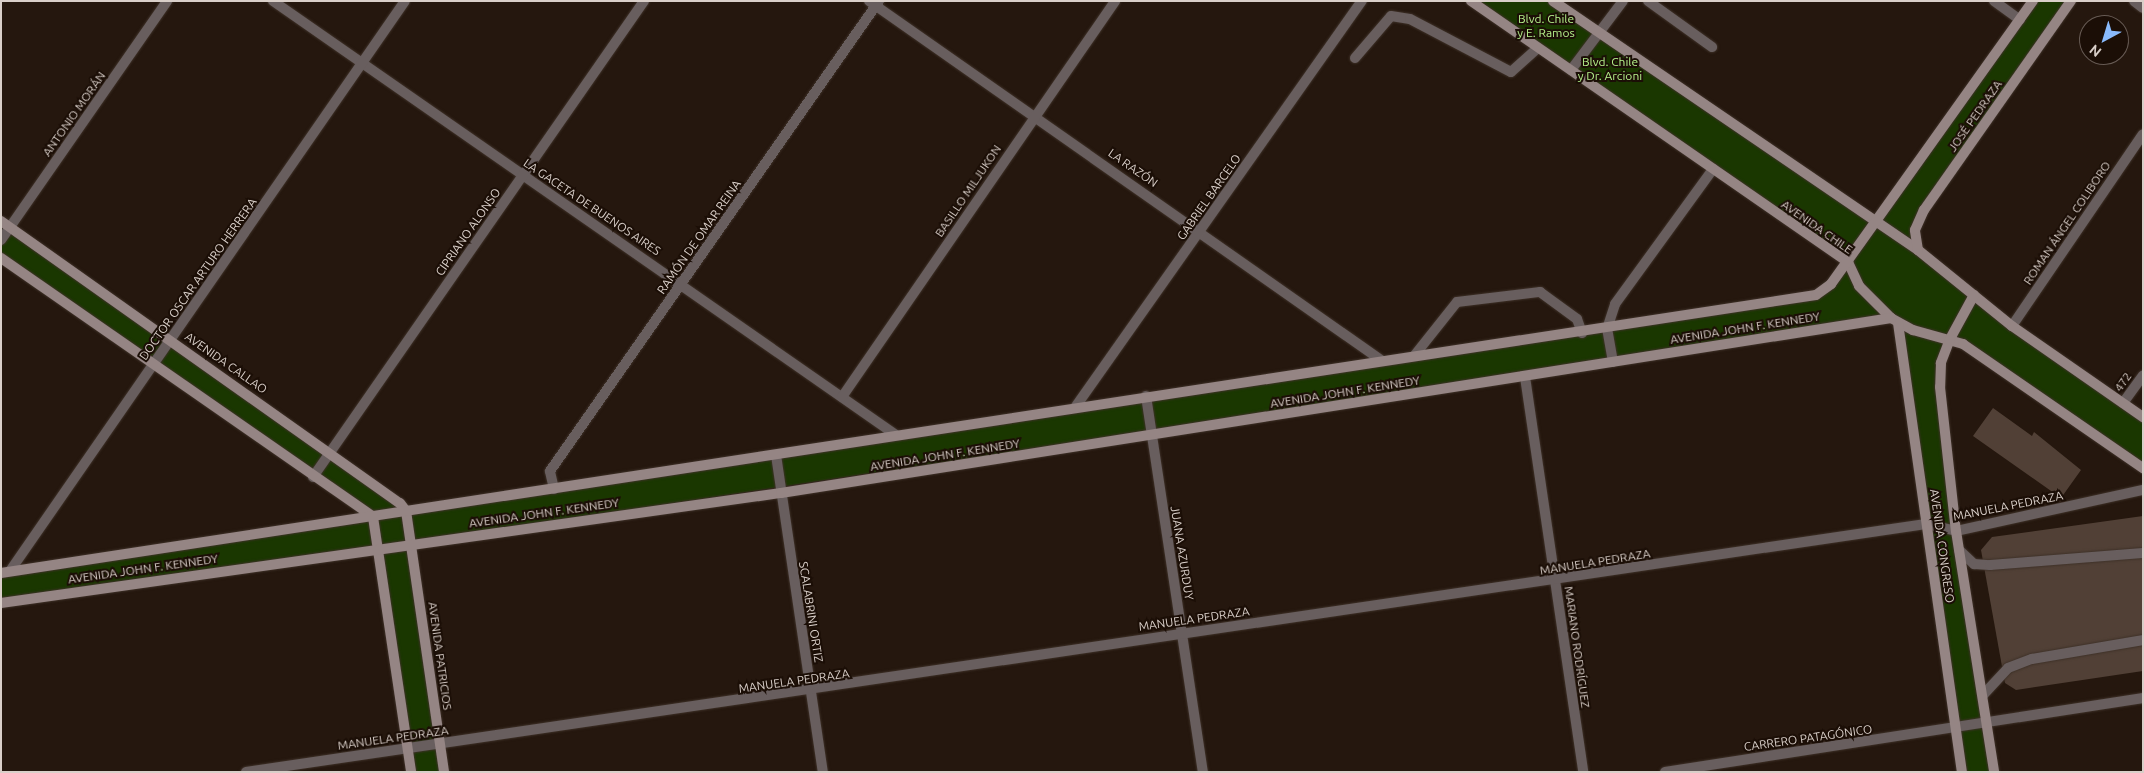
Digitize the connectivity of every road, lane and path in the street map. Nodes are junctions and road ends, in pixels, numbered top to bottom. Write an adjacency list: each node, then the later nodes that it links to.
1 (167, 1): 30 (street, ANTONIO MORÁN)
2 (273, 1): 22 (street, LA GACETA DE BUENOS AIRES)
3 (405, 1): 22 (street, DOCTOR OSCAR ARTURO HERRERA)
4 (644, 1): 27 (street, CIPRIANO ALONSO)
5 (1116, 1): 24 (street, BASILLO MILJUKON)
6 (1362, 1): 31 (street, GABRIEL BARCELO)
7 (1471, 1): 20 (main road, AVENIDA CHILE)
8 (1553, 1): 18 (main road)
9 (1623, 1): 18 (street)
10 (1648, 1): 19 (street)
11 (1994, 1): 17 (street)
12 (2032, 1): 17 (main road, JOSÉ PEDRAZA)
13 (2071, 1): 34 (main road, JOSÉ PEDRAZA)
14 (2134, 1): 16 (street)
15 (874, 3): 24 (street, LA RAZÓN); 37 (street, RAMÓN DE OMAR REINA)
16 (2143, 8)
17 (2020, 20): 29 (main road, JOSÉ PEDRAZA)
18 (1600, 34): 23 (street); 29 (main road)
19 (1712, 47)
20 (1538, 48): 21 (street); 23 (main road, AVENIDA CHILE)
21 (1354, 58)
22 (363, 63): 27 (street, LA GACETA DE BUENOS AIRES); 44 (street, DOCTOR OSCAR ARTURO HERRERA)
23 (1571, 70): 26 (main road, AVENIDA CHILE)
24 (1036, 115): 31 (street, LA RAZÓN); 52 (street, BASILLO MILJUKON)
25 (2143, 134): 40 (street, ROMAN ÁNGEL COLIBORO)
26 (1713, 169): 36 (main road, AVENIDA CHILE); 41 (street)
27 (523, 175): 37 (street, LA GACETA DE BUENOS AIRES); 58 (street, CIPRIANO ALONSO)
28 (1, 221): 30 (main road, AVENIDA CALLAO)
29 (1874, 223): 33 (main road, JOSÉ PEDRAZA); 34 (main road)
30 (11, 228): 32 (street, ANTONIO MORÁN); 44 (main road, AVENIDA CALLAO)
31 (1200, 230): 46 (street, LA RAZÓN); 54 (street, GABRIEL BARCELO)
32 (1, 240)
33 (1863, 241): 36 (main road, AVENIDA JOHN F. KENNEDY)
34 (1918, 250): 38 (main road)
35 (1, 258): 48 (main road)
36 (1848, 262): 39 (main road, AVENIDA CHILE); 41 (main road, AVENIDA JOHN F. KENNEDY)
37 (682, 284): 52 (street, LA GACETA DE BUENOS AIRES); 62 (street, RAMÓN DE OMAR REINA)
38 (1974, 295): 40 (main road); 43 (main road, AVENIDA CONGRESO)
39 (1894, 320): 43 (main road, AVENIDA CHILE); 47 (main road, AVENIDA JOHN F. KENNEDY); 67 (main road, AVENIDA CONGRESO)
40 (2012, 326): 53 (main road)
41 (1607, 329): 42 (main road, AVENIDA JOHN F. KENNEDY); 47 (street)
42 (1582, 333): 45 (main road, AVENIDA JOHN F. KENNEDY); 45 (street)
43 (1950, 338): 60 (main road, AVENIDA CHILE); 68 (main road, AVENIDA CONGRESO)
44 (171, 340): 48 (street, DOCTOR OSCAR ARTURO HERRERA); 58 (main road, AVENIDA CALLAO)
45 (1414, 356): 46 (main road, AVENIDA JOHN F. KENNEDY)
46 (1381, 360): 51 (main road, AVENIDA JOHN F. KENNEDY)
47 (1613, 362): 50 (main road, AVENIDA JOHN F. KENNEDY)
48 (154, 365): 61 (main road); 73 (street, DOCTOR OSCAR ARTURO HERRERA)
49 (2143, 375): 53 (street, 472)
50 (1525, 377): 57 (main road, AVENIDA JOHN F. KENNEDY); 74 (street, MARIANO RODRÍGUEZ)
51 (1146, 396): 54 (main road, AVENIDA JOHN F. KENNEDY); 57 (street, JUANA AZURDUY)
52 (842, 397): 56 (street, LA GACETA DE BUENOS AIRES)
53 (2123, 403): 55 (main road)
54 (1076, 406): 56 (main road, AVENIDA JOHN F. KENNEDY)
55 (2143, 417)
56 (896, 435): 59 (main road, AVENIDA JOHN F. KENNEDY)
57 (1152, 435): 64 (main road, AVENIDA JOHN F. KENNEDY); 76 (street, JUANA AZURDUY)
58 (330, 451): 61 (street, CIPRIANO ALONSO); 65 (main road, AVENIDA CALLAO)
59 (776, 455): 62 (main road, AVENIDA JOHN F. KENNEDY); 64 (street, SCALABRINI ORTIZ)
60 (2143, 468)
61 (313, 477): 66 (main road)
62 (554, 489): 65 (main road, AVENIDA JOHN F. KENNEDY)
63 (2143, 490): 68 (street, MANUELA PEDRAZA)
64 (781, 493): 69 (main road, AVENIDA JOHN F. KENNEDY); 78 (street, SCALABRINI ORTIZ)
65 (406, 511): 66 (main road, AVENIDA JOHN F. KENNEDY); 69 (main road)
66 (373, 517): 70 (main road); 73 (main road, AVENIDA JOHN F. KENNEDY)
67 (1926, 524): 68 (street, MANUELA PEDRAZA); 74 (street, MANUELA PEDRAZA); 82 (main road, AVENIDA CONGRESO)
68 (1956, 531): 71 (main road, AVENIDA CONGRESO)
69 (410, 543): 70 (main road, AVENIDA JOHN F. KENNEDY); 83 (main road, AVENIDA PATRICIOS)
70 (377, 548): 75 (main road, AVENIDA JOHN F. KENNEDY); 84 (main road)
71 (1959, 550): 72 (street); 79 (main road, AVENIDA CONGRESO)
72 (2143, 552)
73 (6, 572)
74 (1555, 582): 76 (street, MANUELA PEDRAZA); 90 (street, MARIANO RODRÍGUEZ)
75 (1, 603)
76 (1182, 633): 78 (street, MANUELA PEDRAZA); 89 (street, JUANA AZURDUY)
77 (2143, 640): 79 (street)
78 (811, 692): 83 (street, MANUELA PEDRAZA); 88 (street, SCALABRINI ORTIZ)
79 (1983, 695): 81 (main road, AVENIDA CONGRESO)
80 (2143, 698): 81 (street)
81 (1987, 725): 82 (street, CARRERO PATAGÓNICO); 93 (main road, AVENIDA CONGRESO)
82 (1956, 730): 91 (street, CARRERO PATAGÓNICO); 92 (main road, AVENIDA CONGRESO)
83 (440, 744): 84 (street, MANUELA PEDRAZA); 87 (main road, AVENIDA PATRICIOS)
84 (408, 748): 85 (street, MANUELA PEDRAZA); 86 (main road)
85 (246, 772)
86 (412, 772)
87 (444, 772)
88 (823, 772)
89 (1203, 772)
90 (1583, 772)
91 (1665, 772)
92 (1962, 772)
93 (1994, 772)

